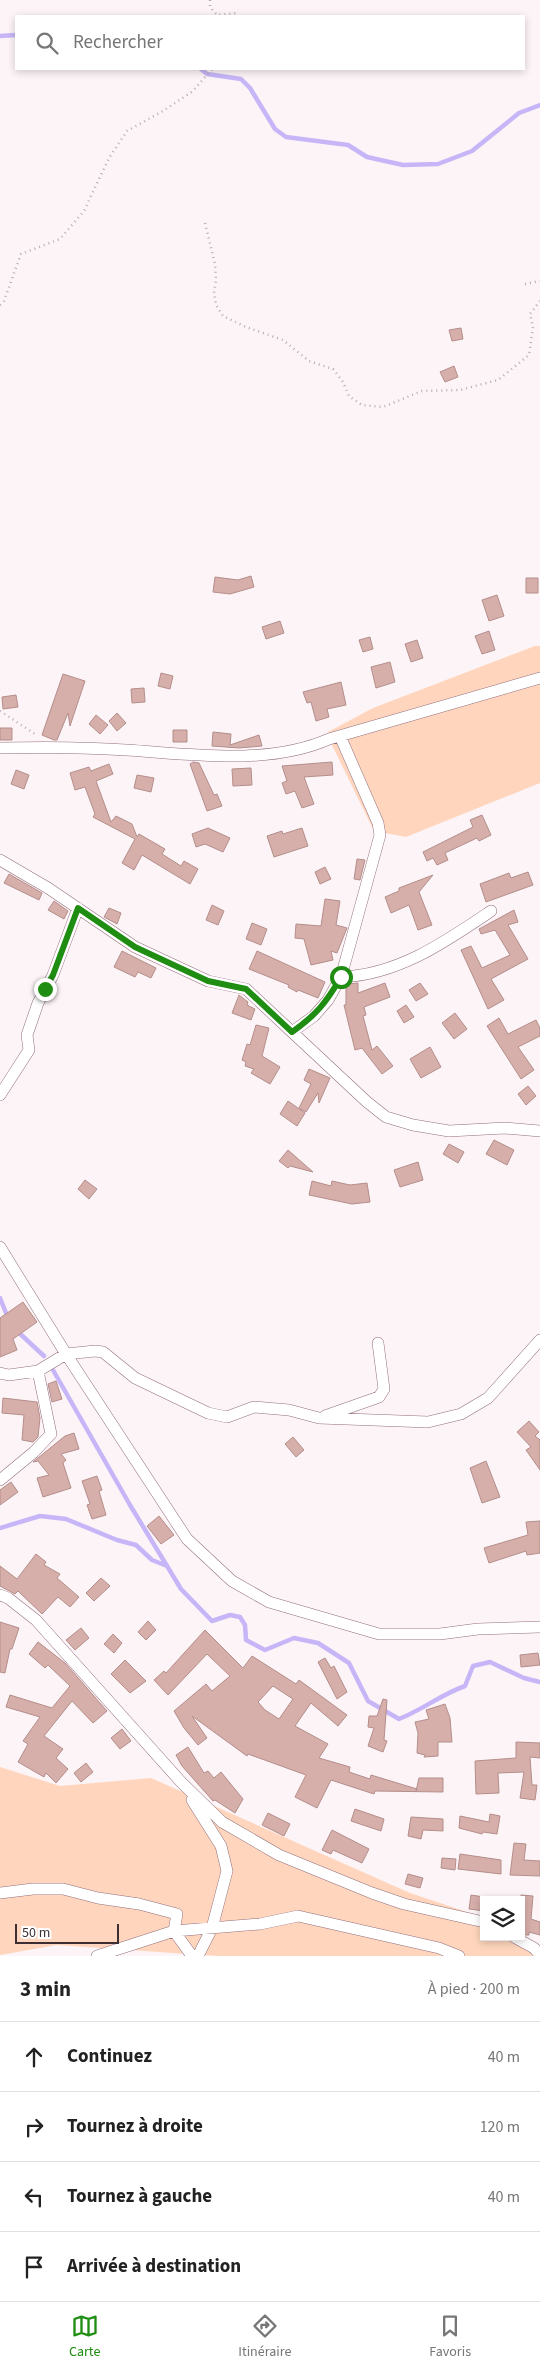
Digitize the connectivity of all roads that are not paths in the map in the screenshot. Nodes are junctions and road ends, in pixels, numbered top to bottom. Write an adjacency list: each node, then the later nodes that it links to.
1 (540, 678): 2 (street)
2 (340, 736): 3 (street); 7 (street)
3 (0, 748)
4 (0, 860): 5 (street)
5 (78, 908): 8 (street); 9 (street)
6 (491, 910): 7 (street)
7 (341, 977): 8 (street)
8 (292, 1032): 10 (street)
9 (0, 1095)
10 (540, 1131)
11 (0, 1247): 14 (street)
12 (540, 1340): 17 (street)
13 (378, 1343): 17 (street)
14 (66, 1354): 15 (street); 17 (street); 20 (street)
15 (38, 1371): 16 (street); 18 (street)
16 (0, 1373)
17 (318, 1418)
18 (0, 1480)
19 (0, 1595): 21 (street)
20 (540, 1627)
21 (181, 1782): 23 (street); 24 (street)
22 (0, 1893): 25 (street)
23 (480, 1921)
24 (212, 1928): 25 (street); 30 (street); 31 (street)
25 (174, 1931): 28 (street); 29 (street)
26 (521, 1941): 27 (street)
27 (540, 1955)
28 (97, 1956)
29 (192, 1956)
30 (198, 1956)
31 (459, 1956)

